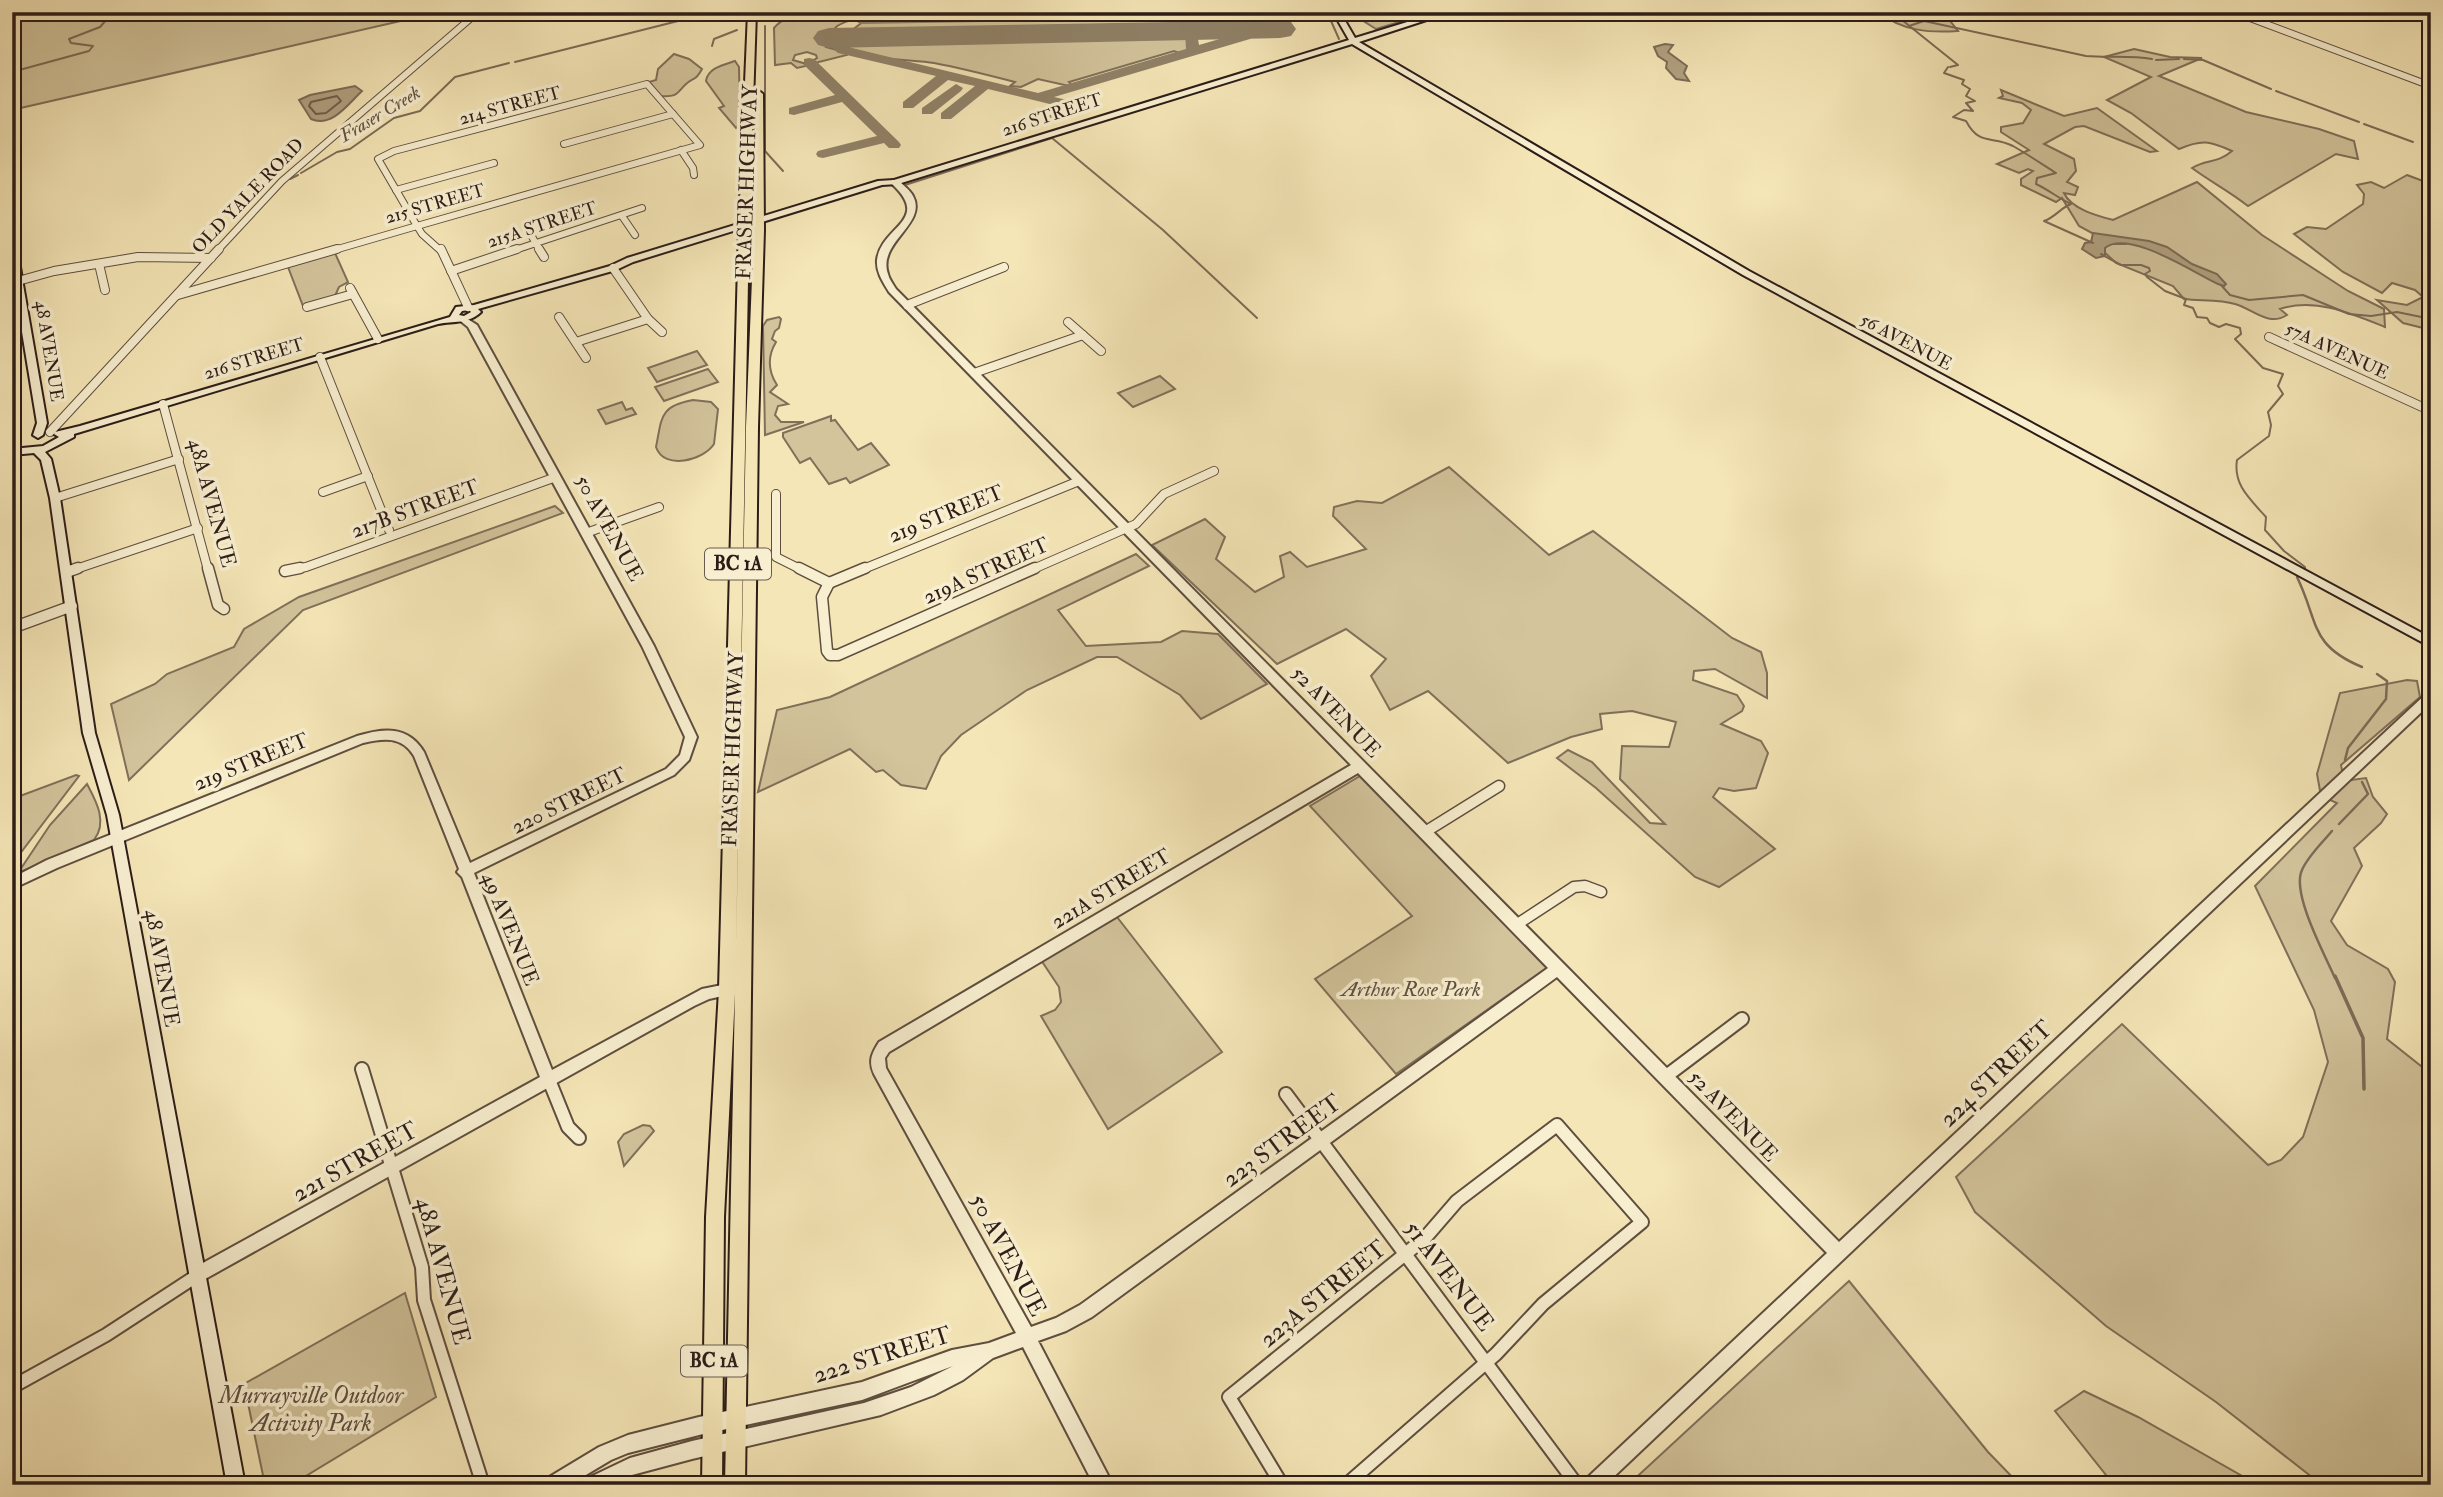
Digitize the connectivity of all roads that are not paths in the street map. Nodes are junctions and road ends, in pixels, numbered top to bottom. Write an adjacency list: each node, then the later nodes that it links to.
1 (478, 12): 29 (street, OLD YALE ROAD)
2 (752, 12): 23 (main road, FRASER HIGHWAY / BC 1A)
3 (759, 12): 21 (main road, FRASER HIGHWAY / BC 1A)
4 (1339, 12): 7 (street, 56 AVENUE); 9 (street, 56 AVENUE)
5 (1447, 12): 8 (street, 216 STREET); 9 (street, 216 STREET)
6 (2234, 12): 10 (street)
7 (1352, 27): 8 (street); 9 (street, 56 AVENUE)
8 (1382, 31): 9 (street, 216 STREET)
9 (1357, 40): 17 (street, 216 STREET); 78 (street, 56 AVENUE)
10 (2431, 86)
11 (673, 114): 12 (street); 13 (street, 215 STREET); 14 (street, 214 STREET)
12 (564, 144)
13 (681, 150): 16 (street); 22 (street, 215 STREET)
14 (381, 157): 18 (street, 50 AVENUE)
15 (494, 163): 18 (street)
16 (694, 175)
17 (895, 182): 21 (street, 216 STREET); 37 (street, 52 AVENUE)
18 (396, 190): 22 (street, 50 AVENUE)
19 (642, 208): 20 (street, 215A STREET)
20 (622, 216): 25 (street); 26 (street, 215A STREET)
21 (759, 223): 23 (street, 216 STREET); 108 (main road, FRASER HIGHWAY / BC 1A)
22 (418, 226): 33 (street, 50 AVENUE); 36 (street, 215 STREET)
23 (744, 228): 32 (street, 216 STREET); 91 (main road, FRASER HIGHWAY / BC 1A)
24 (530, 233): 26 (street)
25 (635, 234)
26 (536, 243): 28 (street); 33 (street, 215A STREET)
27 (12, 244): 34 (street, 48 AVENUE)
28 (544, 257)
29 (211, 258): 30 (street); 36 (street, OLD YALE ROAD)
30 (99, 264): 34 (street); 35 (street)
31 (1003, 267): 37 (street)
32 (613, 268): 39 (street, 216 STREET); 41 (street)
33 (451, 271): 39 (street, 50 AVENUE)
34 (18, 281): 54 (street, 48 AVENUE)
35 (105, 290)
36 (178, 295): 54 (street, OLD YALE ROAD)
37 (907, 305): 51 (street, 52 AVENUE)
38 (307, 307): 46 (street)
39 (465, 313): 46 (street, 216 STREET); 62 (street, 50 AVENUE)
40 (559, 317): 47 (street)
41 (648, 319): 43 (street); 47 (street)
42 (1068, 321): 44 (street)
43 (662, 332)
44 (1083, 335): 48 (street); 51 (street)
45 (2269, 337): 53 (street, 57A AVENUE)
46 (378, 339): 49 (street, 216 STREET)
47 (576, 342): 50 (street)
48 (1101, 351)
49 (320, 357): 52 (street, 216 STREET); 61 (street)
50 (586, 358)
51 (974, 373): 63 (street, 52 AVENUE)
52 (163, 404): 54 (street, 216 STREET); 59 (street, 48A AVENUE)
53 (2431, 411)
54 (52, 434): 55 (street); 56 (street)
55 (32, 447): 56 (street); 57 (street); 58 (street)
56 (50, 447): 58 (street)
57 (12, 451)
58 (46, 459): 66 (street, 48 AVENUE)
59 (179, 459): 66 (street); 68 (street, 48A AVENUE)
60 (1214, 471): 69 (street, 219A STREET)
61 (368, 476): 64 (street); 70 (street)
62 (556, 477): 71 (street, 50 AVENUE); 72 (street, 217B STREET)
63 (1079, 481): 69 (street, 52 AVENUE); 74 (street, 219 STREET)
64 (323, 492)
65 (776, 494): 74 (street)
66 (55, 498): 73 (street, 48 AVENUE)
67 (659, 507): 71 (street)
68 (198, 528): 73 (street); 76 (street, 48A AVENUE)
69 (1126, 528): 74 (street, 219A STREET); 82 (street, 52 AVENUE)
70 (389, 530)
71 (586, 533): 81 (street, 50 AVENUE)
72 (285, 571)
73 (67, 572): 75 (street, 48 AVENUE)
74 (829, 583)
75 (72, 606): 77 (street); 85 (street, 48 AVENUE)
76 (225, 609)
77 (12, 628)
78 (2431, 643)
79 (2431, 696): 101 (street, 224 STREET)
80 (402, 736): 85 (street, 219 STREET); 86 (street, 49 AVENUE)
81 (685, 757): 86 (street, 220 STREET)
82 (1360, 766): 84 (street, 52 AVENUE); 93 (street, 221A STREET)
83 (1499, 786): 84 (street)
84 (1425, 832): 89 (street, 52 AVENUE)
85 (117, 837): 87 (street); 103 (street, 48 AVENUE)
86 (464, 872): 96 (street, 49 AVENUE)
87 (12, 884)
88 (1601, 892): 89 (street)
89 (1516, 925): 90 (street, 52 AVENUE)
90 (1559, 968): 95 (street, 52 AVENUE); 99 (street, 223 STREET)
91 (727, 990): 96 (street, 221 STREET); 109 (main road, FRASER HIGHWAY / BC 1A)
92 (1742, 1018): 95 (street)
93 (884, 1047): 104 (street, 50 AVENUE)
94 (362, 1069): 100 (street, 48A AVENUE)
95 (1665, 1077): 101 (street, 52 AVENUE)
96 (549, 1080): 98 (street, 49 AVENUE); 100 (street, 221 STREET)
97 (1286, 1094): 99 (street, 51 AVENUE)
98 (579, 1138)
99 (1321, 1141): 102 (street, 51 AVENUE); 104 (street, 223 STREET)
100 (392, 1167): 103 (street, 221 STREET); 113 (street, 48A AVENUE)
101 (1839, 1254): 122 (street, 224 STREET)
102 (1404, 1255): 106 (street, 51 AVENUE); 106 (street, 223A STREET); 119 (street, 223A STREET)
103 (198, 1275): 107 (street, 221 STREET); 112 (street, 48 AVENUE)
104 (1025, 1338): 105 (street, 222 STREET); 118 (street, 50 AVENUE)
105 (989, 1352): 108 (street, 222 STREET); 110 (street, 222 STREET)
106 (1486, 1363): 120 (street); 121 (street, 51 AVENUE)
107 (12, 1387)
108 (736, 1418): 109 (street, 222 STREET); 110 (main road, FRASER HIGHWAY / BC 1A)
109 (714, 1423): 111 (main road, FRASER HIGHWAY / BC 1A); 114 (street, 222 STREET)
110 (736, 1441): 111 (street, 222 STREET); 117 (main road, FRASER HIGHWAY / BC 1A)
111 (714, 1446): 115 (street, 222 STREET); 116 (main road, FRASER HIGHWAY / BC 1A)
112 (236, 1485)
113 (483, 1485)
114 (552, 1485)
115 (592, 1485)
116 (712, 1485)
117 (735, 1485)
118 (1104, 1485)
119 (1282, 1485)
120 (1346, 1485)
121 (1577, 1485)
122 (1592, 1485)

